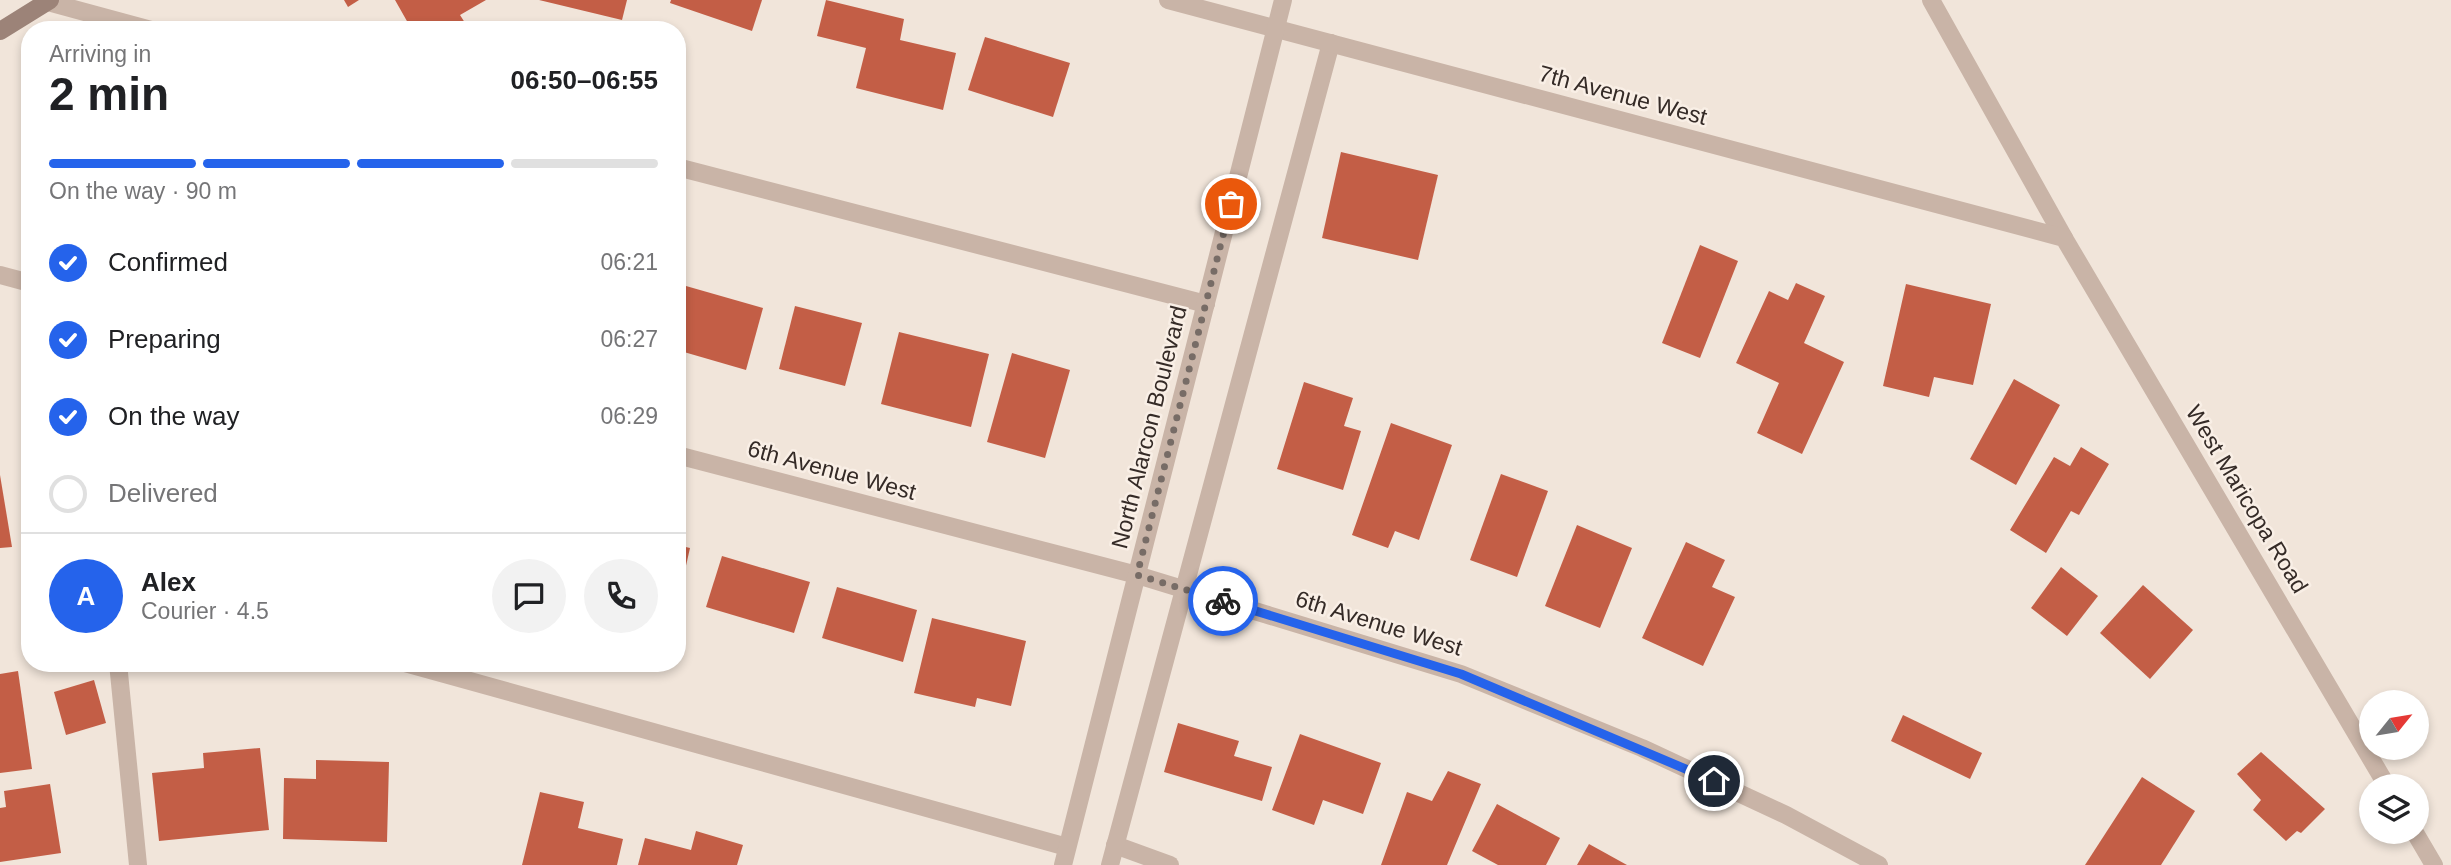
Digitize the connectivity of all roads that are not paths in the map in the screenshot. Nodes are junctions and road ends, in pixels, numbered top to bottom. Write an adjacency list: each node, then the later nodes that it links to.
1 (1168, 0): 6 (street, 7th Avenue West)
2 (1283, 0): 6 (street, North Alarcon Boulevard)
3 (1931, 0): 10 (street, West Maricopa Road)
4 (49, 1): 5 (street); 7 (main road)
5 (119, 21)
6 (1276, 28): 8 (street, 7th Avenue West); 13 (street, North Alarcon Boulevard)
7 (0, 30)
8 (1331, 43): 10 (street, 7th Avenue West); 16 (street)
9 (686, 169): 13 (street)
10 (2064, 238): 19 (street, West Maricopa Road)
11 (0, 275): 12 (street)
12 (21, 281)
13 (1206, 304): 15 (street, North Alarcon Boulevard)
14 (686, 457): 15 (street, 6th Avenue West)
15 (1137, 575): 16 (street, 6th Avenue West); 22 (street, North Alarcon Boulevard)
16 (1186, 589): 21 (street); 26 (street, 6th Avenue West)
17 (119, 672): 23 (street)
18 (436, 672): 22 (street)
19 (2380, 774)
20 (2422, 844): 27 (street)
21 (1115, 845): 24 (street); 25 (street)
22 (1065, 856)
23 (138, 865)
24 (1110, 865)
25 (1170, 865)
26 (1879, 865)
27 (2434, 865)

